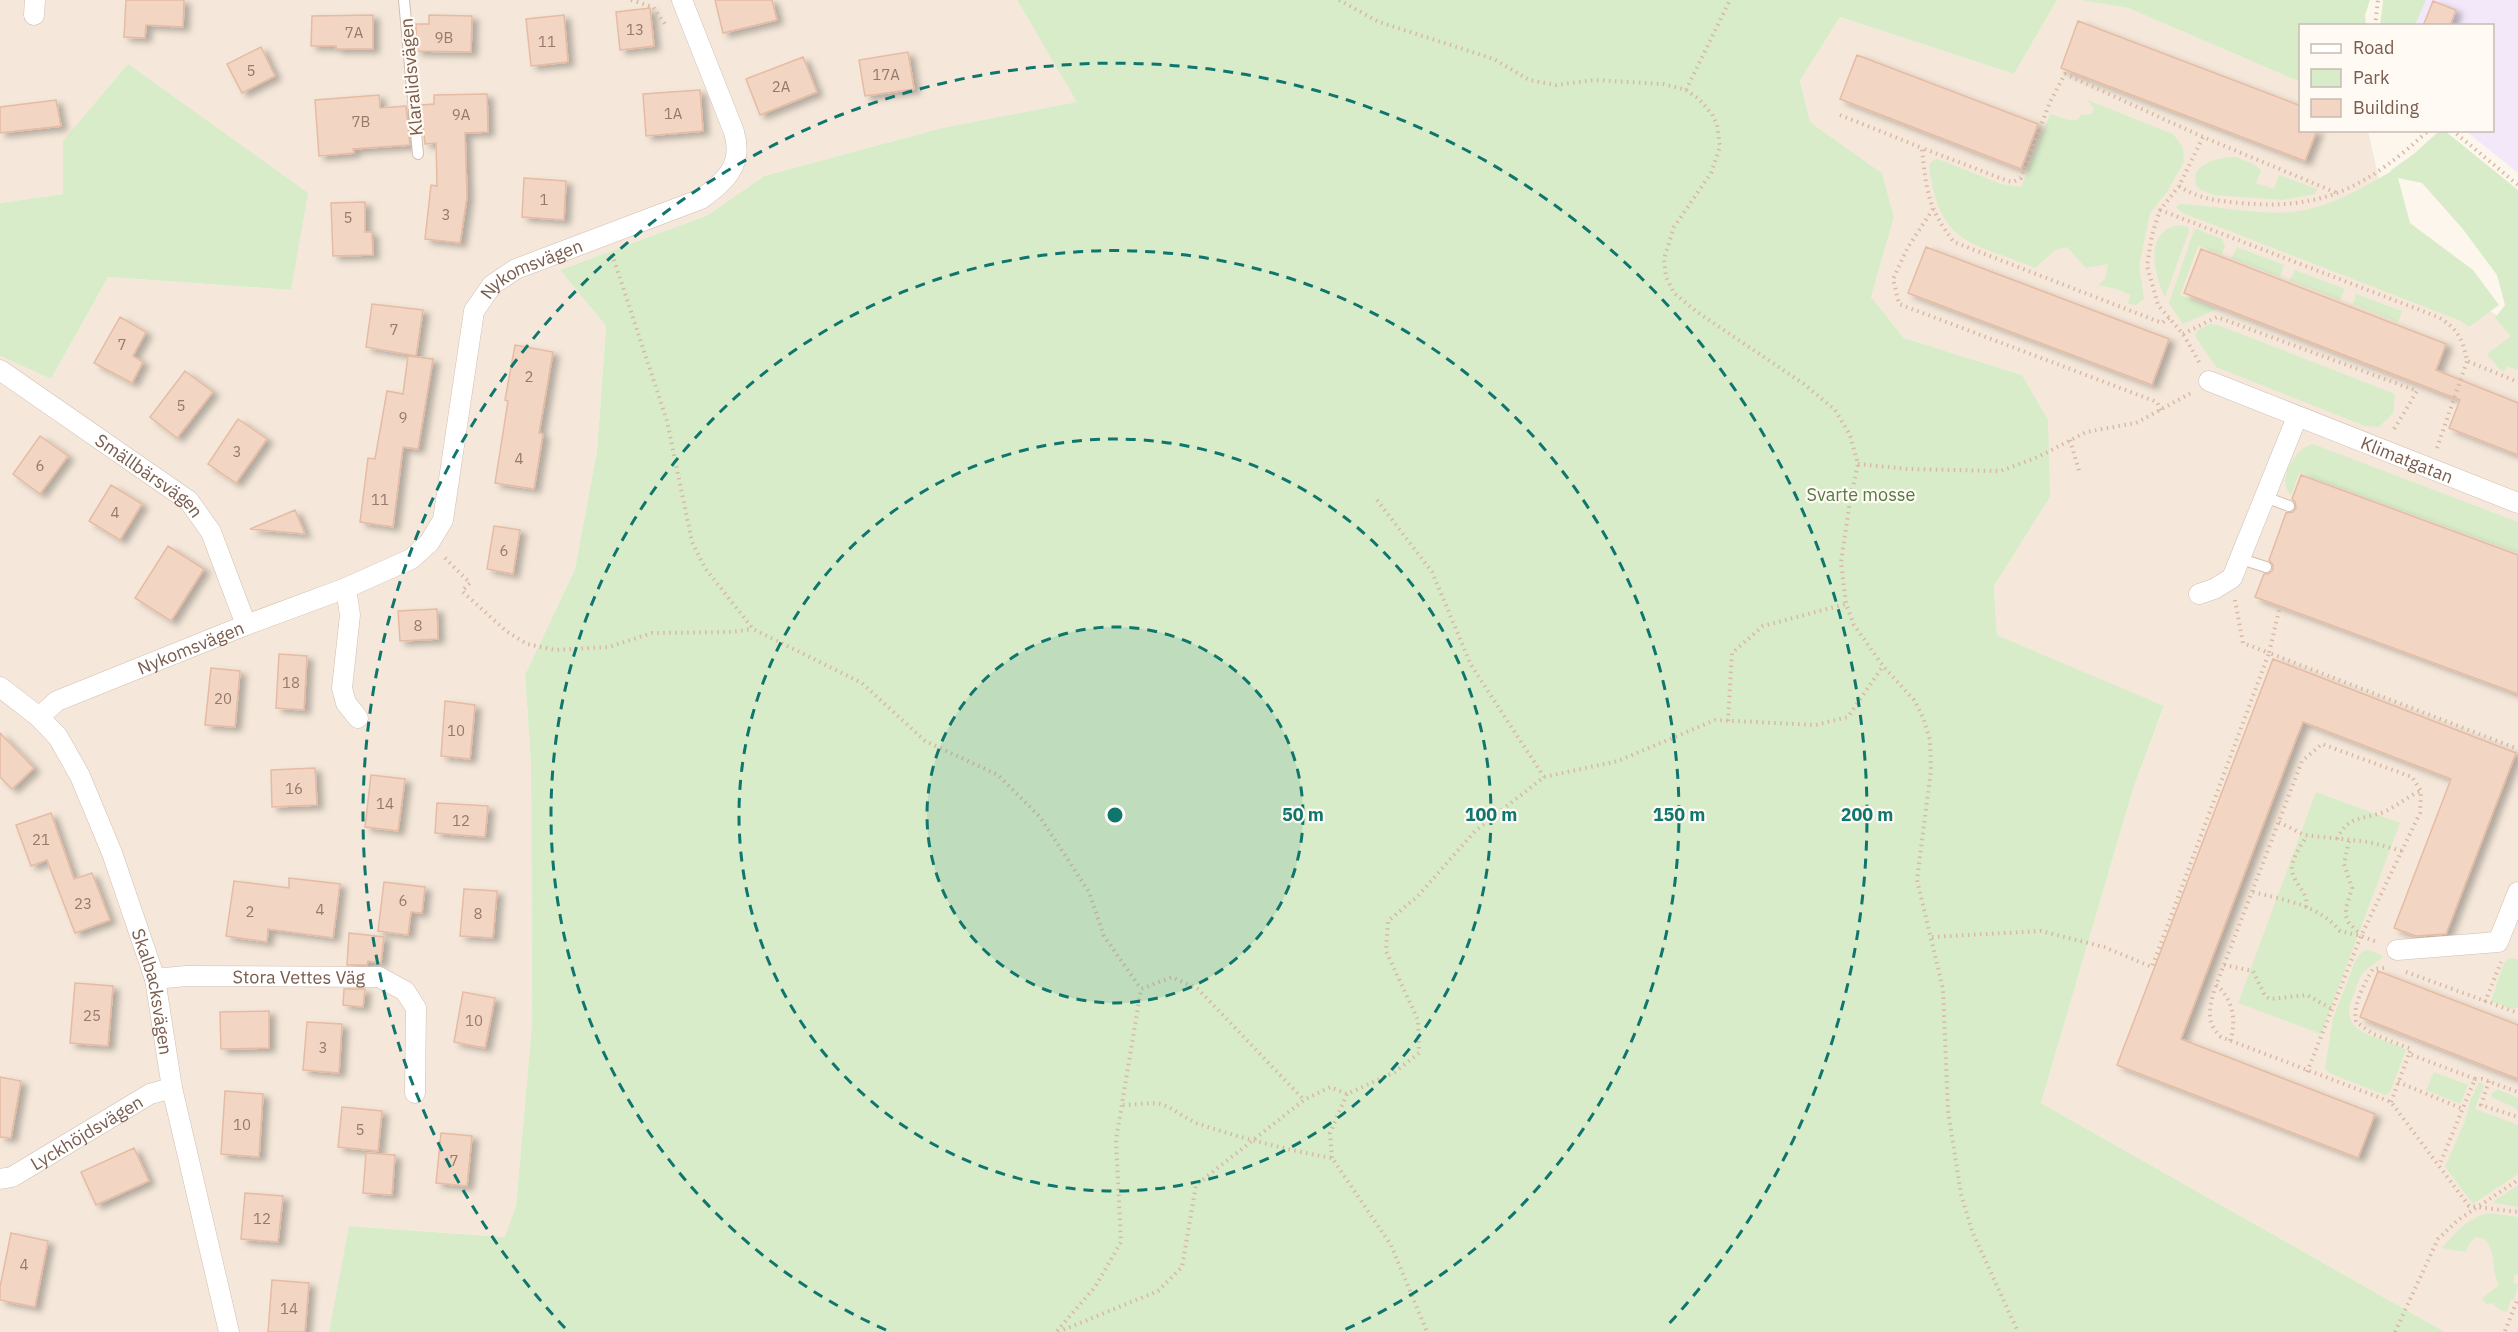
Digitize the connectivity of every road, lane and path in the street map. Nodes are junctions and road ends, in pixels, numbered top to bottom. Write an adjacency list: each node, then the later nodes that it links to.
1 (404, 0): 15 (lane, Klaralidsvägen)
2 (632, 0): 7 (path)
3 (682, 0): 21 (street, Nykomsvägen)
4 (1339, 0): 9 (path)
5 (1730, 0): 9 (path)
6 (2378, 0): 8 (path)
7 (665, 24)
8 (2375, 24)
9 (1686, 90): 32 (path)
10 (1840, 115): 14 (path)
11 (2427, 132): 18 (path)
12 (2454, 132): 16 (path)
13 (2203, 137): 14 (path); 17 (path); 18 (path)
14 (1922, 148): 19 (path)
15 (418, 154)
16 (2518, 185)
17 (2179, 186): 18 (path); 20 (path)
18 (2337, 193)
19 (1933, 209): 22 (path); 28 (path)
20 (2160, 210): 22 (path); 24 (path)
21 (606, 235): 39 (street, Nykomsvägen); 48 (path)
22 (2169, 318): 23 (path)
23 (2183, 334): 26 (path); 31 (path)
24 (2468, 361): 27 (path); 33 (path)
25 (0, 370): 47 (street, Smällbärsvägen)
26 (2209, 381): 28 (path); 29 (street, Klimatgatan)
27 (2518, 382)
28 (2161, 411): 30 (path)
29 (2297, 417): 31 (street, Klimatgatan); 35 (street)
30 (2070, 440): 32 (path); 34 (path)
31 (2382, 450): 33 (street, Klimatgatan)
32 (1858, 464): 45 (path)
33 (2430, 469): 37 (street, Klimatgatan)
34 (2080, 474)
35 (2265, 497): 38 (lane); 40 (street)
36 (1377, 500): 56 (path)
37 (2518, 503)
38 (2289, 506)
39 (429, 543): 43 (street, Nykomsvägen); 48 (path)
40 (2241, 559): 41 (lane); 42 (street)
41 (2266, 567)
42 (2232, 578): 44 (street); 49 (path)
43 (346, 588): 47 (street, Nykomsvägen); 53 (street)
44 (2199, 594)
45 (1846, 604): 50 (path); 54 (path)
46 (2280, 606): 49 (path)
47 (246, 625): 52 (street, Nykomsvägen)
48 (753, 629): 71 (path)
49 (2269, 653): 55 (path); 66 (path)
50 (1884, 666): 54 (path); 66 (path)
51 (0, 687): 52 (street, Skalbacksvägen)
52 (39, 717): 69 (street, Skalbacksvägen)
53 (358, 717)
54 (1728, 721): 56 (path)
55 (2518, 748)
56 (1544, 777): 82 (path)
57 (2421, 791): 58 (path); 60 (path); 62 (path)
58 (2279, 822): 59 (path); 68 (path)
59 (2307, 836): 60 (path); 64 (path)
60 (2337, 839): 61 (path)
61 (2349, 841): 62 (path); 65 (path)
62 (2402, 851): 65 (path)
63 (2518, 892): 67 (street)
64 (2306, 907)
65 (2361, 936): 72 (path)
66 (1932, 937): 100 (path)
67 (2393, 959): 74 (path)
68 (2224, 964): 70 (path); 72 (path)
69 (155, 979): 79 (street, Skalbacksvägen); 81 (street, Stora Vettes Väg)
70 (2216, 985): 73 (path); 73 (path)
71 (1141, 989): 83 (path); 85 (path)
72 (2332, 1009): 75 (path)
73 (2230, 1041): 75 (path)
74 (2409, 1054): 76 (path); 78 (path)
75 (2307, 1072): 84 (path)
76 (2475, 1079): 77 (path); 86 (path)
77 (2489, 1081): 80 (path); 87 (path)
78 (2398, 1082): 84 (path); 86 (path)
79 (172, 1088): 91 (street, Lyckhöjdsvägen); 97 (street, Skalbacksvägen)
80 (2518, 1092)
81 (415, 1093)
82 (1347, 1094): 83 (path); 89 (path)
83 (1304, 1100): 88 (path)
84 (2391, 1102): 90 (path)
85 (1123, 1105): 88 (path); 98 (path)
86 (2463, 1109): 90 (path)
87 (2518, 1117)
88 (1253, 1141): 89 (path); 98 (path)
89 (1332, 1158): 99 (path)
90 (2439, 1167): 93 (path)
91 (0, 1179)
92 (2518, 1179): 93 (path)
93 (2476, 1208): 94 (path); 101 (path)
94 (2518, 1212)
95 (2518, 1298): 96 (path)
96 (2505, 1331)
97 (229, 1332)
98 (1057, 1332)
99 (1427, 1332)
100 (2018, 1332)
101 (2395, 1332)

